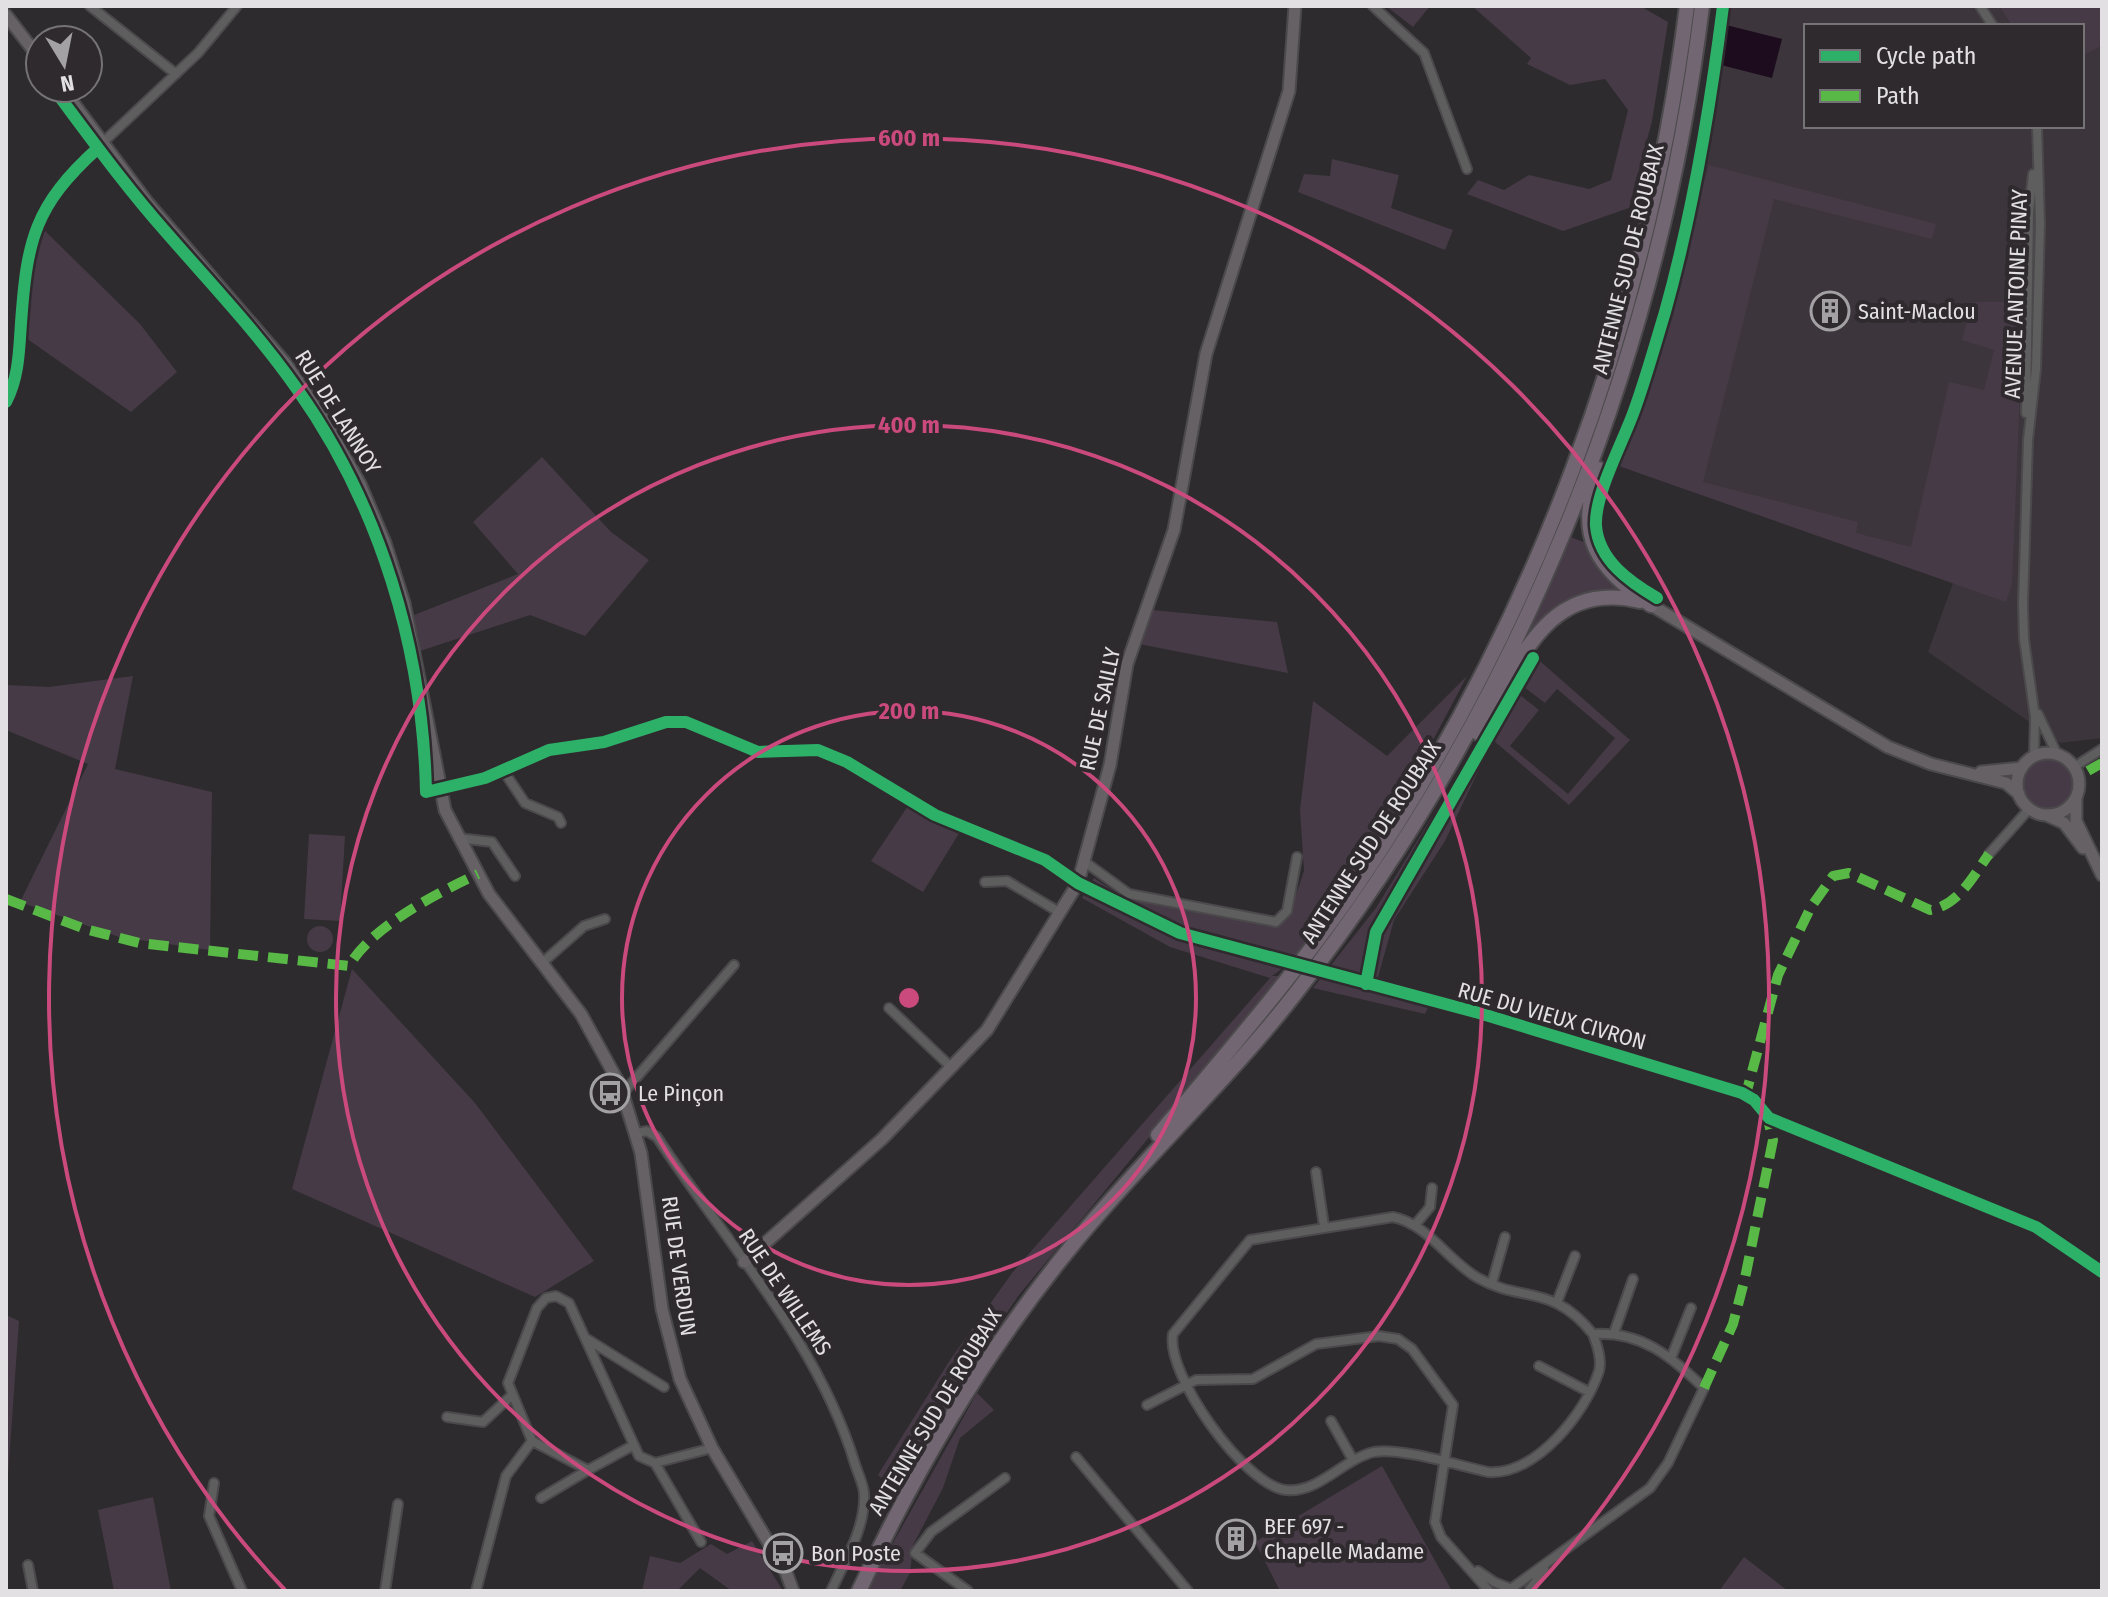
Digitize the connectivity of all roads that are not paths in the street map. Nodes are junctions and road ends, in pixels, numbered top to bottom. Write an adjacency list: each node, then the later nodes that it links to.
1 (90, 6): 11 (street)
2 (1295, 6): 40 (main road, RUE DE SAILLY)
3 (1373, 6): 16 (street)
4 (1687, 6): 103 (highway, ANTENNE SUD DE ROUBAIX)
5 (1702, 6): 19 (highway, ANTENNE SUD DE ROUBAIX)
6 (1980, 6): 9 (street)
7 (232, 8): 11 (street)
8 (6, 15): 10 (main road)
9 (1992, 24)
10 (24, 38)
11 (176, 74): 14 (street)
12 (72, 104): 14 (main road, RUE DE LANNOY)
13 (2037, 128): 15 (street, AVENUE ANTOINE PINAY)
14 (100, 146): 20 (street); 37 (main road, RUE DE LANNOY)
15 (2036, 150): 17 (street, AVENUE ANTOINE PINAY); 18 (street, AVENUE ANTOINE PINAY)
16 (1467, 169)
17 (2027, 295): 18 (street); 21 (street, AVENUE ANTOINE PINAY)
18 (2038, 296): 21 (street, AVENUE ANTOINE PINAY)
19 (1638, 324): 22 (highway); 31 (highway, ANTENNE SUD DE ROUBAIX)
20 (6, 402)
21 (2028, 440): 23 (street, AVENUE ANTOINE PINAY)
22 (1651, 605): 30 (main road); 31 (highway)
23 (2034, 701): 25 (street, AVENUE ANTOINE PINAY); 26 (street, AVENUE ANTOINE PINAY)
24 (2102, 749): 27 (street)
25 (2057, 754): 26 (main road); 27 (main road)
26 (2034, 756): 28 (main road)
27 (2074, 767): 33 (main road)
28 (2022, 768): 30 (main road); 32 (main road)
29 (503, 770): 36 (street)
30 (1964, 772): 32 (main road)
31 (1442, 777): 104 (highway, ANTENNE SUD DE ROUBAIX)
32 (2019, 794): 34 (main road)
33 (2076, 798): 35 (main road); 41 (main road)
34 (2030, 808): 35 (main road); 38 (street)
35 (2046, 815): 41 (main road)
36 (561, 823)
37 (458, 838): 42 (street); 47 (main road, RUE DE LANNOY)
38 (1989, 854)
39 (1297, 857): 40 (street)
40 (1085, 862): 44 (main road, RUE DE SAILLY)
41 (2101, 873)
42 (515, 876)
43 (985, 882): 45 (street)
44 (1078, 883): 45 (main road, RUE DE SAILLY); 53 (street, RUE DU VIEUX CIVRON, bridge)
45 (1059, 912): 51 (main road, RUE DE SAILLY)
46 (605, 919): 48 (street)
47 (529, 948): 48 (main road, RUE DE VERDUN)
48 (542, 963): 52 (main road, RUE DE VERDUN)
49 (734, 965): 52 (street)
50 (889, 1008): 51 (street)
51 (952, 1068): 61 (main road, RUE DE SAILLY)
52 (623, 1093): 54 (main road, RUE DE VERDUN)
53 (1746, 1094)
54 (636, 1133): 61 (street, RUE DE WILLEMS); 80 (main road, RUE DE VERDUN)
55 (1316, 1172): 58 (street)
56 (1432, 1188): 57 (street)
57 (1415, 1225): 58 (street); 63 (street)
58 (1324, 1226): 71 (street)
59 (1505, 1237): 63 (street)
60 (1575, 1256): 64 (street)
61 (744, 1262): 102 (street, RUE DE WILLEMS)
62 (1633, 1279): 66 (street)
63 (1492, 1283): 64 (street)
64 (1557, 1302): 67 (street)
65 (1691, 1308): 69 (street)
66 (1614, 1333): 67 (street); 69 (street)
67 (1593, 1334): 73 (street)
68 (586, 1339): 72 (street); 74 (street); 79 (street)
69 (1671, 1358): 92 (street)
70 (1539, 1366): 73 (street)
71 (1184, 1385): 75 (street); 82 (street); 84 (street)
72 (664, 1387)
73 (1589, 1392): 84 (street)
74 (511, 1396): 76 (street); 78 (street)
75 (1147, 1405)
76 (447, 1417)
77 (1331, 1421): 82 (street)
78 (532, 1441): 85 (street); 99 (street)
79 (632, 1446): 83 (street); 85 (street)
80 (712, 1448): 83 (street); 94 (main road, RUE DE VERDUN)
81 (1076, 1457): 106 (street)
82 (1353, 1460): 84 (street)
83 (655, 1463): 90 (street)
84 (1445, 1464): 91 (street)
85 (588, 1470): 88 (street)
86 (1005, 1478): 105 (street)
87 (214, 1483): 97 (street)
88 (541, 1498)
89 (398, 1504): 98 (street)
90 (701, 1542)
91 (1456, 1552): 95 (street); 107 (street)
92 (1555, 1558): 95 (street); 109 (street)
93 (28, 1565): 96 (street)
94 (786, 1572): 100 (main road, RUE DE VERDUN); 101 (main road)
95 (1513, 1589): 108 (street)
96 (33, 1591)
97 (242, 1591)
98 (385, 1591)
99 (476, 1591)
100 (793, 1591)
101 (800, 1591)
102 (831, 1591)
103 (852, 1591)
104 (859, 1591)
105 (968, 1591)
106 (1188, 1591)
107 (1489, 1591)
108 (1499, 1591)
109 (1529, 1591)

